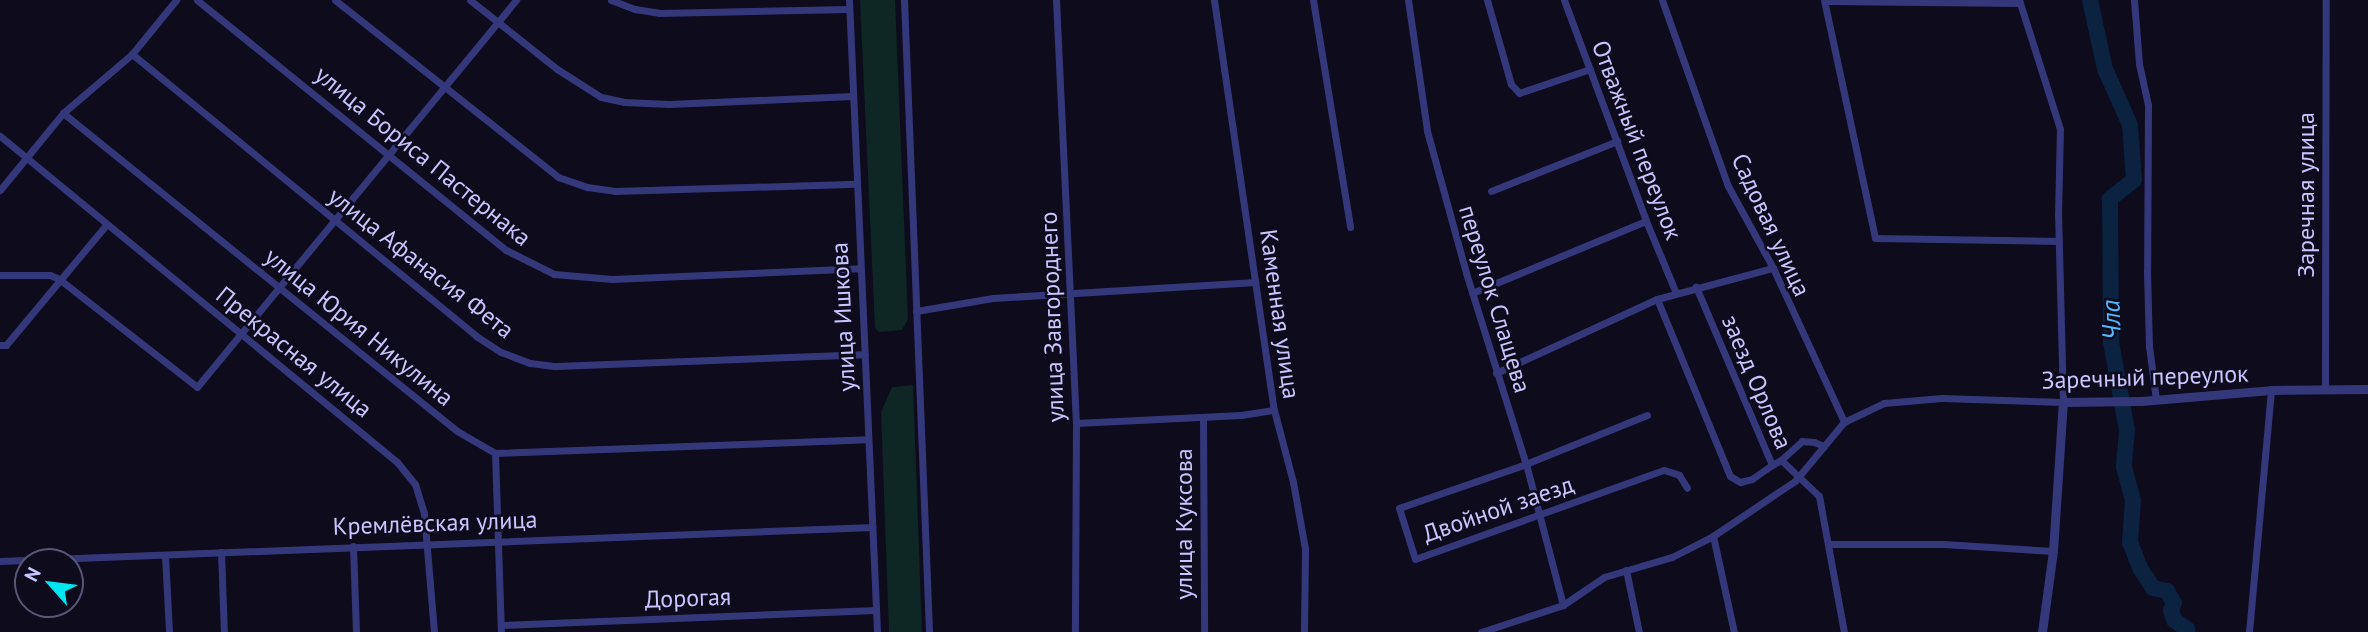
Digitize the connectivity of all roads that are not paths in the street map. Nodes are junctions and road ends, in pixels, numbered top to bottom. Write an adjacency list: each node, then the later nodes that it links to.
1 (176, 0): 21 (street)
2 (197, 0): 28 (street, улица Бориса Пастернака)
3 (335, 0): 23 (street)
4 (470, 0): 20 (street)
5 (516, 0): 20 (street)
6 (611, 0): 19 (street)
7 (904, 0): 49 (street)
8 (1056, 0): 45 (street, улица Завгороднего)
9 (1214, 0): 42 (street, Каменная улица)
10 (1313, 0): 36 (street)
11 (1408, 0): 46 (street, переулок Слащева)
12 (1487, 0): 22 (street)
13 (1564, 0): 22 (street, Отважный переулок)
14 (1662, 0): 39 (street, Садовая улица)
15 (2134, 0): 57 (street)
16 (2326, 0): 56 (street, Заречная улица)
17 (1824, 1): 18 (street); 37 (street)
18 (2020, 1): 37 (street)
19 (849, 4): 24 (street, улица Ишкова)
20 (497, 23): 23 (street); 24 (street)
21 (132, 54): 25 (street); 33 (street, улица Афанасия Фета)
22 (1590, 69): 27 (street, Отважный переулок)
23 (442, 87): 28 (street); 30 (street)
24 (852, 96): 30 (street, улица Ишкова)
25 (62, 113): 29 (street); 43 (street, улица Юрия Никулина)
26 (0, 136): 29 (street, Прекрасная улица)
27 (1617, 141): 32 (street); 34 (street, Отважный переулок)
28 (389, 153): 33 (street); 38 (street, улица Бориса Пастернака)
29 (28, 158): 31 (street); 35 (street, Прекрасная улица)
30 (856, 184): 38 (street, улица Ишкова)
31 (0, 190)
32 (1491, 191)
33 (333, 219): 43 (street); 52 (street, улица Афанасия Фета)
34 (1646, 221): 46 (street); 47 (street, Отважный переулок)
35 (106, 225): 41 (street); 50 (street, Прекрасная улица)
36 (1350, 227)
37 (2059, 241): 58 (street)
38 (860, 268): 52 (street, улица Ишкова)
39 (1773, 268): 44 (street); 63 (street, Садовая улица)
40 (0, 275): 41 (street)
41 (59, 279): 50 (street); 51 (street)
42 (1256, 282): 45 (street); 59 (street, Каменная улица)
43 (280, 287): 50 (street); 66 (street, улица Юрия Никулина)
44 (1696, 287): 47 (street); 69 (street, заезд Орлова)
45 (1071, 292): 49 (street); 62 (street, улица Завгороднего)
46 (1472, 293): 53 (street, переулок Слащева)
47 (1676, 293): 48 (street)
48 (1657, 299): 53 (street); 69 (street, заезд Орлова)
49 (916, 311): 92 (street)
50 (243, 333): 76 (street, Прекрасная улица)
51 (0, 345)
52 (864, 354): 64 (street, улица Ишкова)
53 (1496, 373): 68 (street, переулок Слащева)
54 (2368, 388): 56 (street, Заречный переулок)
55 (2272, 390): 56 (street, Заречный переулок); 57 (street, Заречный переулок); 101 (street)
56 (2325, 390)
57 (2156, 400): 58 (street, Заречный переулок)
58 (2063, 402): 63 (street, Заречный переулок); 79 (street)
59 (1274, 411): 61 (street); 95 (street, Каменная улица)
60 (1647, 415): 68 (street, Двойной заезд)
61 (1203, 417): 62 (street); 94 (street, улица Куксова)
62 (1076, 422): 93 (street, улица Завгороднего)
63 (1844, 422): 65 (street)
64 (869, 439): 66 (street); 73 (street, улица Ишкова)
65 (1824, 446): 67 (street); 70 (street)
66 (495, 453): 75 (street)
67 (1781, 460): 69 (street); 70 (street)
68 (1526, 464): 72 (street, переулок Слащева); 72 (street, Двойной заезд)
69 (1772, 465)
70 (1801, 476): 74 (street); 77 (street)
71 (1687, 488): 72 (street, Двойной заезд)
72 (1541, 516): 84 (street, переулок Слащева)
73 (872, 527): 75 (street, Кремлёвская улица); 85 (street, улица Ишкова)
74 (1713, 536): 83 (street); 98 (street)
75 (499, 539): 76 (street, Кремлёвская улица); 86 (street)
76 (428, 542): 78 (street, Кремлёвская улица); 90 (street, Прекрасная улица)
77 (1829, 544): 79 (street); 99 (street)
78 (353, 546): 80 (street, Кремлёвская улица); 89 (street)
79 (2053, 551): 100 (street)
80 (221, 552): 81 (street, Кремлёвская улица); 88 (street)
81 (165, 555): 82 (street, Кремлёвская улица); 87 (street)
82 (0, 561)
83 (1626, 570): 84 (street); 97 (street)
84 (1563, 605): 96 (street)
85 (876, 610): 86 (street, Дорогая); 91 (street, улица Ишкова)
86 (501, 628)
87 (169, 632)
88 (224, 632)
89 (356, 632)
90 (434, 632)
91 (877, 632)
92 (929, 632)
93 (1074, 632)
94 (1204, 632)
95 (1304, 632)
96 (1481, 632)
97 (1639, 632)
98 (1734, 632)
99 (1844, 632)
100 (2042, 632)
101 (2249, 632)

